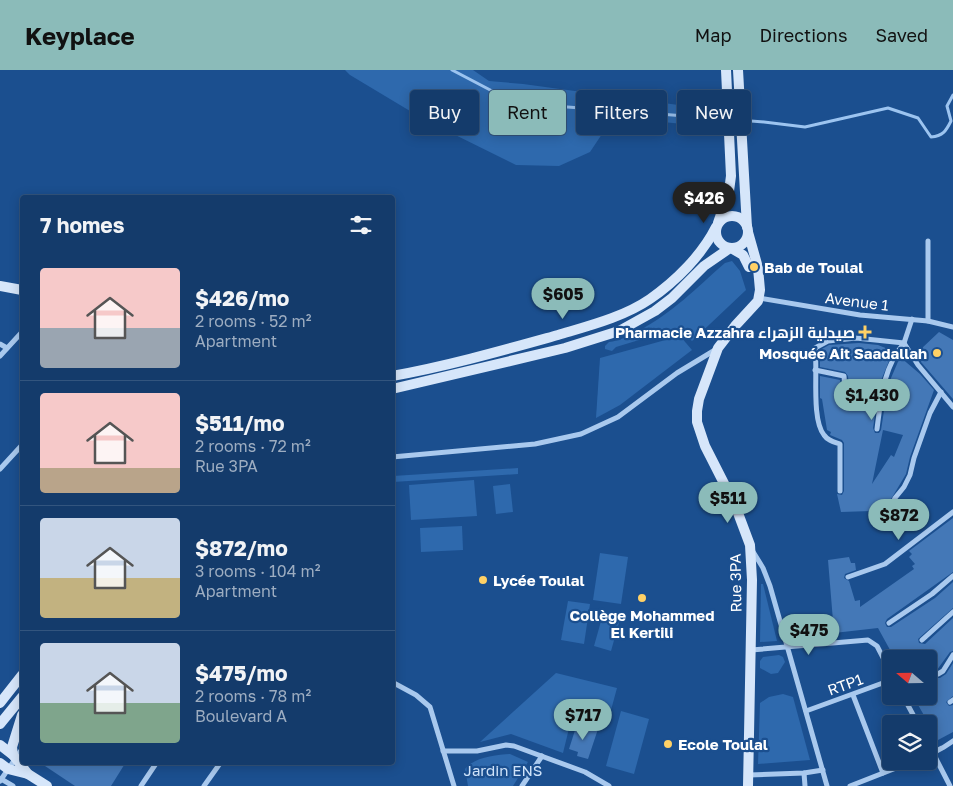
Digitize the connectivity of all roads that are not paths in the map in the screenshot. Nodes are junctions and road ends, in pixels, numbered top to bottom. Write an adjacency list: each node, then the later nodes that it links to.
1 (726, 70): 3 (main road)
2 (738, 70): 4 (main road)
3 (717, 225): 4 (main road); 6 (main road); 21 (main road)
4 (748, 230): 6 (main road); 7 (main road)
5 (928, 241): 12 (street)
6 (730, 248): 7 (main road); 22 (main road)
7 (754, 267): 10 (main road)
8 (0, 286): 9 (main road)
9 (20, 290)
10 (760, 294): 11 (street, Avenue 1); 18 (main road, Rue 3PA)
11 (912, 319): 12 (street, Avenue 1); 15 (street)
12 (928, 321): 13 (street, Avenue 1)
13 (953, 327)
14 (20, 334): 17 (street)
15 (904, 343): 20 (street); 24 (street); 26 (street)
16 (0, 344): 17 (street)
17 (7, 348): 19 (street)
18 (718, 348): 28 (street); 33 (main road, Rue 3PA)
19 (0, 356)
20 (815, 370): 23 (street); 30 (street)
21 (395, 375)
22 (395, 388)
23 (845, 389)
24 (941, 392): 25 (street); 32 (street)
25 (953, 407)
26 (877, 429)
27 (20, 447): 29 (street)
28 (395, 457)
29 (0, 469)
30 (840, 491)
31 (953, 512): 35 (street)
32 (876, 513)
33 (750, 545): 39 (street); 40 (main road, Rue 3PA)
34 (953, 576): 37 (street)
35 (848, 577)
36 (953, 612): 38 (street)
37 (889, 623)
38 (922, 640)
39 (788, 648): 40 (street); 42 (street); 50 (street)
40 (751, 650): 72 (main road, Rue 3PA)
41 (953, 655): 43 (street)
42 (882, 656)
43 (938, 674)
44 (20, 678): 49 (main road)
45 (395, 684): 55 (street)
46 (882, 684): 47 (street, RTP1)
47 (853, 695): 50 (street, RTP1); 70 (street)
48 (20, 699): 52 (main road)
49 (0, 703)
50 (806, 711): 66 (street)
51 (20, 721): 59 (main road)
52 (0, 724)
53 (953, 741): 57 (street)
54 (0, 745): 59 (main road)
55 (443, 750): 58 (street); 78 (street)
56 (20, 751): 59 (street)
57 (937, 751)
58 (542, 756): 73 (street); 79 (street)
59 (14, 757): 60 (main road); 65 (street)
60 (20, 764)
61 (21, 765): 69 (main road)
62 (155, 765): 76 (street)
63 (219, 765): 77 (street)
64 (937, 765): 84 (street)
65 (4, 766): 69 (main road); 71 (street)
66 (822, 770): 68 (street); 82 (street)
67 (893, 770): 70 (street)
68 (804, 773): 72 (street); 81 (street)
69 (28, 774): 75 (main road)
70 (883, 774): 83 (street)
71 (1, 780): 74 (street)
72 (748, 781)
73 (602, 784): 80 (street)
74 (13, 786)
75 (47, 786)
76 (141, 786)
77 (204, 786)
78 (454, 786)
79 (522, 786)
80 (608, 786)
81 (805, 786)
82 (827, 786)
83 (850, 786)
84 (950, 786)

